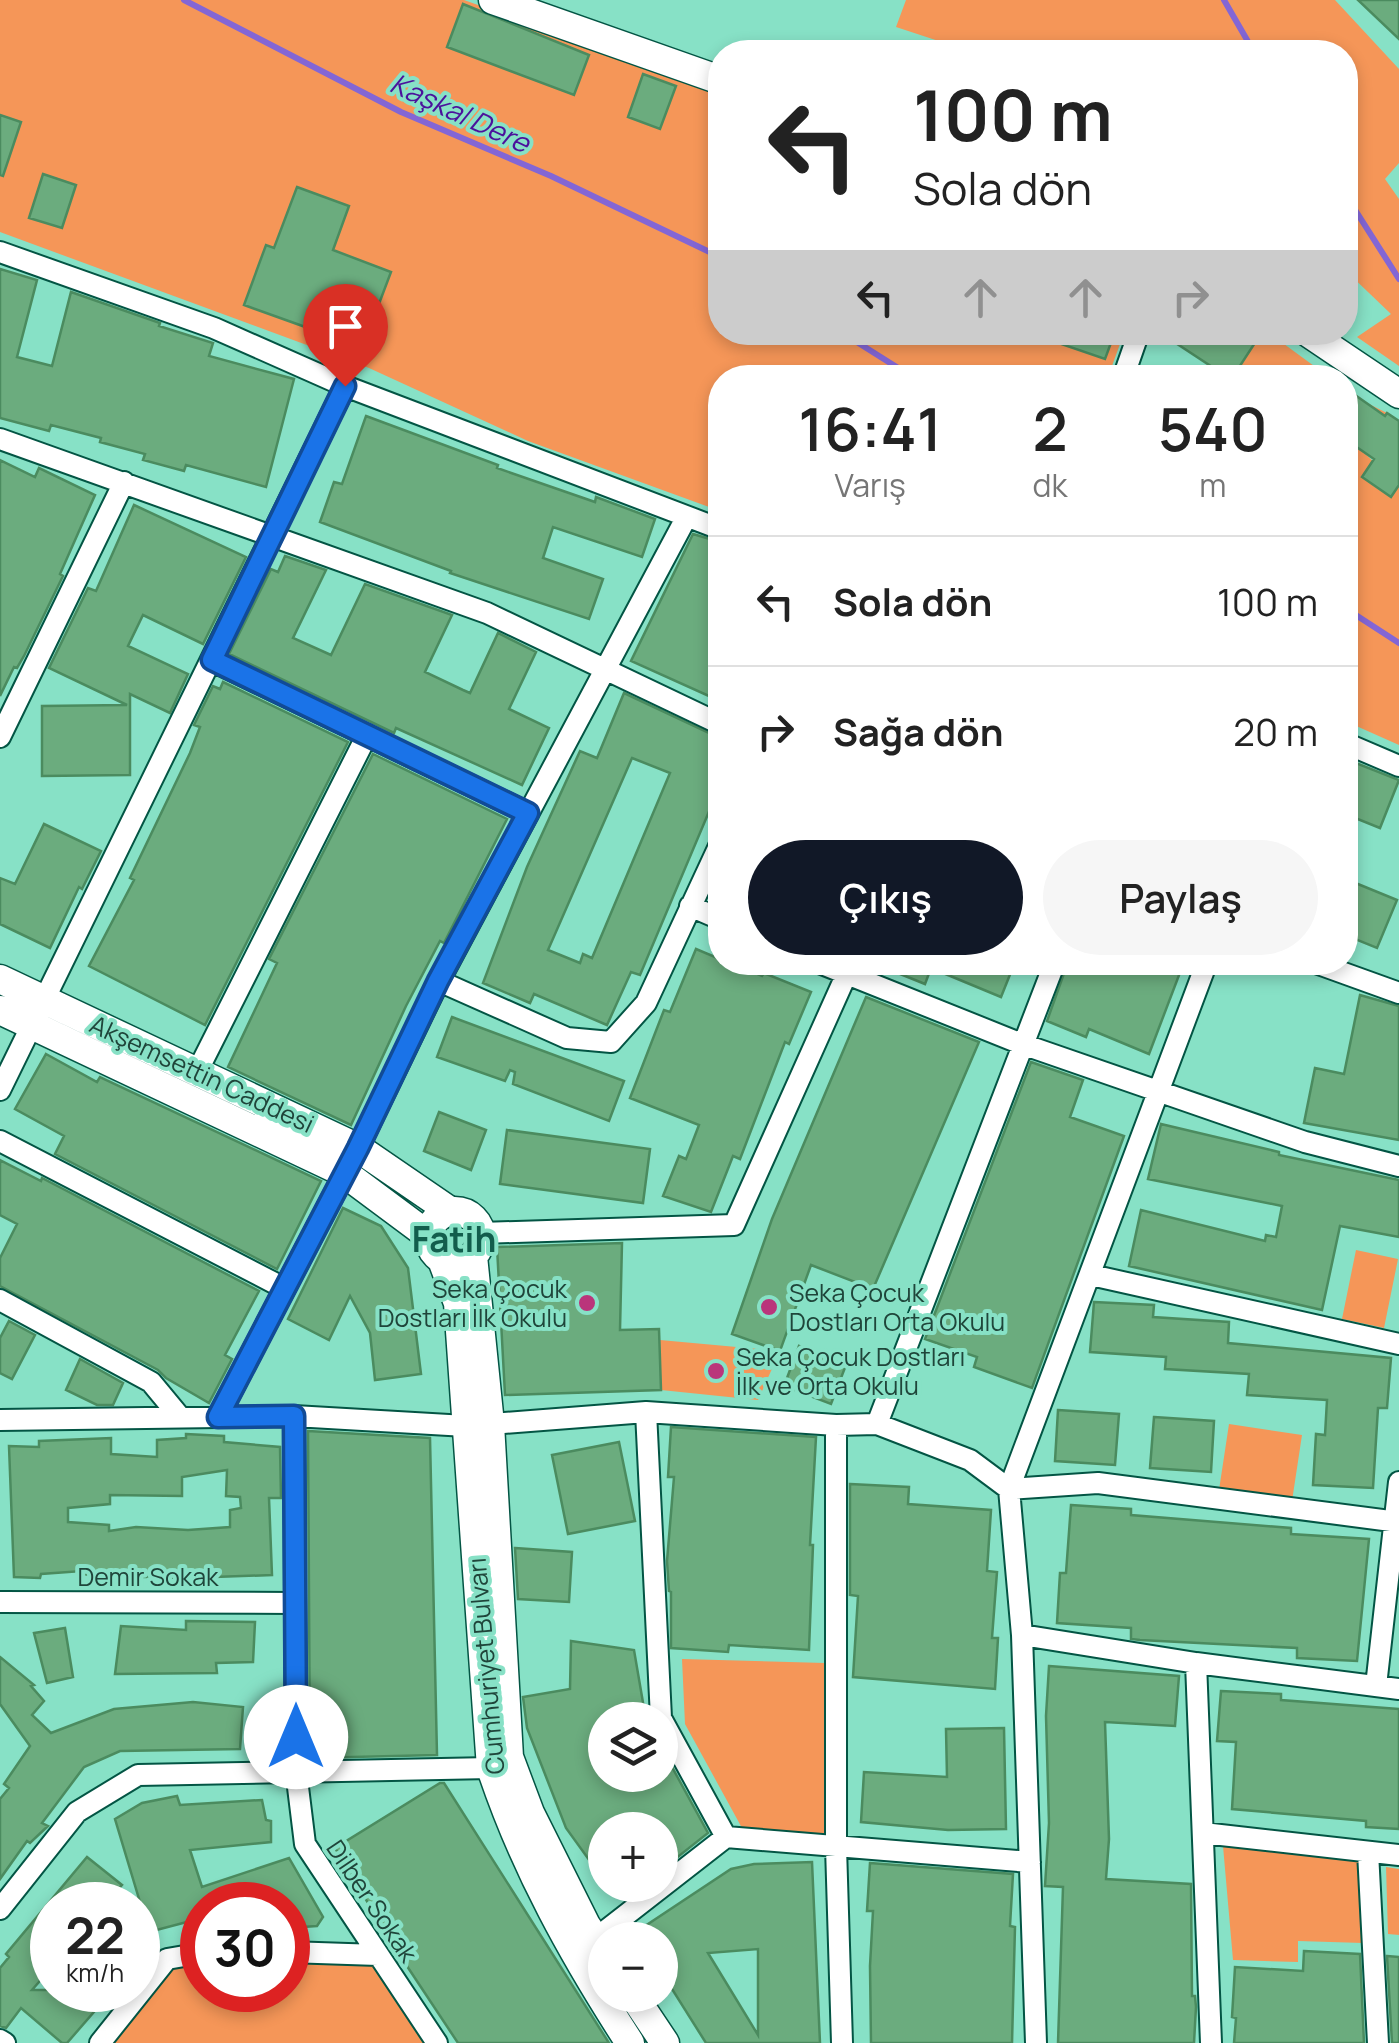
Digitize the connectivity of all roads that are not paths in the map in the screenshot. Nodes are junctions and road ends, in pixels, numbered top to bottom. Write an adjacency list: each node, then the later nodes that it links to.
1 (493, 0): 2 (main road)
2 (708, 76)
3 (0, 252): 7 (street)
4 (1326, 345): 5 (main road)
5 (1356, 365)
6 (1358, 366): 8 (main road)
7 (345, 386): 11 (street); 13 (street)
8 (1399, 394)
9 (0, 438): 10 (street)
10 (124, 482): 13 (street); 18 (street)
11 (686, 518): 12 (street); 15 (street)
12 (708, 525)
13 (272, 534): 14 (street); 15 (street)
14 (212, 660): 17 (street); 33 (street)
15 (604, 668): 16 (street); 21 (street)
16 (708, 718)
17 (367, 735): 21 (street); 37 (street)
18 (0, 737)
19 (1358, 749): 20 (street)
20 (1399, 766)
21 (528, 813): 31 (street)
22 (708, 869): 23 (street)
23 (690, 906): 24 (street); 31 (street)
24 (708, 914)
25 (846, 975): 44 (street)
26 (863, 975): 36 (street)
27 (1050, 975): 36 (street)
28 (1202, 975): 39 (street)
29 (1350, 975): 32 (street)
30 (0, 979): 33 (main road, Akşemsettin Caddesi)
31 (438, 981): 41 (street)
32 (1399, 992)
33 (44, 999): 35 (street); 37 (main road, Akşemsettin Caddesi)
34 (0, 1010): 35 (main road, Akşemsettin Caddesi)
35 (32, 1026): 38 (street); 41 (main road, Akşemsettin Caddesi)
36 (1022, 1044): 39 (street); 55 (street)
37 (197, 1072): 41 (main road, Akşemsettin Caddesi)
38 (0, 1090)
39 (1160, 1091): 42 (street); 46 (street)
40 (0, 1141): 47 (street)
41 (351, 1160): 43 (main road, Akşemsettin Caddesi); 45 (main road, Akşemsettin Caddesi); 47 (street)
42 (1399, 1166)
43 (450, 1211): 44 (main road); 45 (main road)
44 (477, 1244): 45 (main road); 56 (main road, Cumhuriyet Bulvarı)
45 (435, 1248): 56 (main road, Cumhuriyet Bulvarı)
46 (1091, 1275): 49 (street); 59 (street)
47 (284, 1288): 52 (street)
48 (0, 1300): 53 (street)
49 (1399, 1344)
50 (646, 1412): 56 (street); 57 (street); 70 (street)
51 (294, 1416): 52 (street); 56 (street); 61 (street, Dilber Sokak)
52 (218, 1417): 53 (street)
53 (180, 1418): 54 (street)
54 (0, 1420)
55 (877, 1424): 57 (street); 59 (street)
56 (478, 1425): 67 (main road, Cumhuriyet Bulvarı)
57 (836, 1425): 71 (street)
58 (1399, 1482): 60 (street)
59 (1009, 1489): 60 (street); 63 (street)
60 (1396, 1522): 65 (street)
61 (295, 1603): 62 (street, Demir Sokak); 68 (street, Dilber Sokak)
62 (2, 1605)
63 (1022, 1634): 64 (street); 74 (street)
64 (1196, 1662): 65 (street); 69 (street)
65 (1376, 1686): 66 (street)
66 (1399, 1689)
67 (500, 1763): 68 (street); 77 (main road, Cumhuriyet Bulvarı)
68 (296, 1771): 75 (street); 79 (street, Dilber Sokak)
69 (1203, 1833): 72 (street); 89 (street)
70 (726, 1837): 71 (street); 76 (street)
71 (836, 1847): 74 (street); 87 (street)
72 (1368, 1852): 73 (street); 90 (street)
73 (1399, 1855)
74 (1030, 1862): 88 (street)
75 (0, 1910)
76 (624, 1922)
77 (588, 1942)
78 (310, 1953): 79 (street)
79 (378, 1955): 84 (street, Dilber Sokak)
80 (180, 1957): 83 (street)
81 (617, 2012): 85 (main road, Cumhuriyet Bulvarı)
82 (645, 2012): 86 (main road)
83 (100, 2043)
84 (437, 2043)
85 (630, 2043)
86 (666, 2043)
87 (842, 2043)
88 (1036, 2043)
89 (1211, 2043)
90 (1378, 2043)

